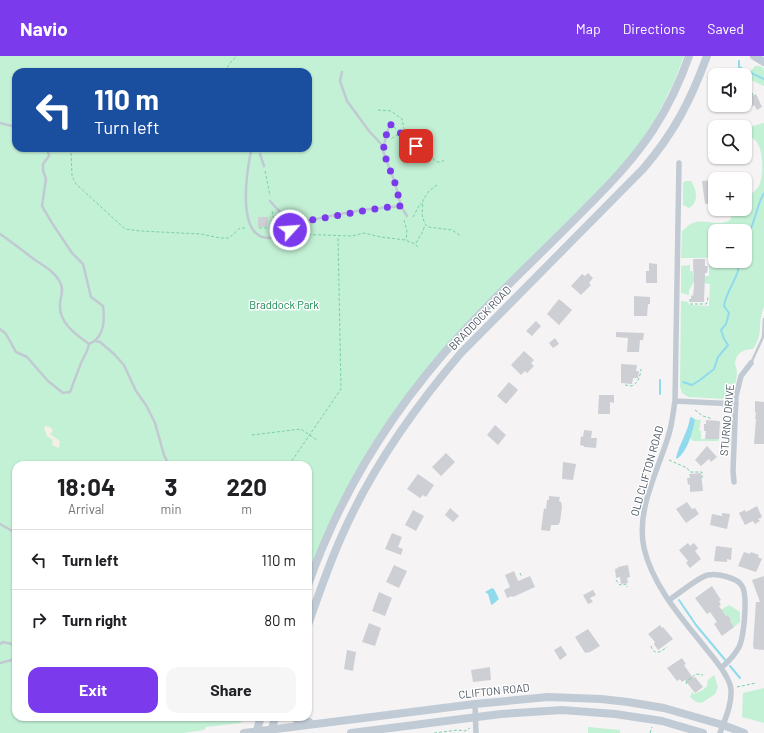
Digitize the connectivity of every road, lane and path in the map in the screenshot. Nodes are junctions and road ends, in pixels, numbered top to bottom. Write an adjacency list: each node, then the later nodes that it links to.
1 (236, 56): 6 (path)
2 (689, 56): 64 (main road, BRADDOCK ROAD)
3 (707, 56): 69 (main road, BRADDOCK ROAD)
4 (754, 56): 5 (main road)
5 (764, 62)
6 (228, 68)
7 (342, 72): 14 (lane)
8 (378, 110): 12 (path)
9 (0, 123): 11 (lane)
10 (390, 124): 12 (path); 14 (lane)
11 (12, 126)
12 (401, 133): 13 (path); 19 (path)
13 (388, 143)
14 (384, 147): 25 (lane)
15 (48, 152): 42 (lane)
16 (71, 152): 31 (path)
17 (251, 152): 31 (lane)
18 (260, 154): 21 (lane)
19 (444, 160)
20 (679, 163): 47 (street, OLD CLIFTON ROAD)
21 (264, 166)
22 (437, 185): 24 (path)
23 (270, 201): 29 (lane)
24 (422, 204): 27 (path); 30 (path)
25 (401, 206): 26 (lane); 29 (lane)
26 (408, 216)
27 (411, 218)
28 (404, 219): 36 (path)
29 (304, 222): 31 (lane)
30 (425, 224): 35 (path); 37 (path)
31 (253, 228): 32 (path)
32 (276, 228)
33 (0, 234): 43 (lane)
34 (338, 236): 53 (path)
35 (461, 236)
36 (406, 240)
37 (415, 244)
38 (708, 297): 39 (path)
39 (690, 299)
40 (764, 319): 44 (lane)
41 (0, 329): 43 (lane)
42 (95, 342): 43 (lane); 57 (lane)
43 (89, 344)
44 (751, 363): 48 (street, STURNO DRIVE)
45 (641, 369): 46 (path)
46 (625, 385)
47 (675, 401): 48 (street); 68 (street, OLD CLIFTON ROAD)
48 (736, 404): 60 (street, STURNO DRIVE)
49 (695, 410): 50 (path)
50 (704, 416): 51 (path); 52 (path)
51 (704, 420)
52 (711, 420)
53 (309, 434): 54 (path); 55 (path); 58 (path)
54 (252, 436)
55 (317, 440)
56 (669, 460): 59 (path)
57 (167, 461)
58 (292, 461)
59 (702, 478)
60 (734, 482)
61 (0, 524): 62 (lane)
62 (12, 531)
63 (520, 572): 65 (path)
64 (312, 575)
65 (522, 577)
66 (616, 580): 67 (path)
67 (627, 587)
68 (669, 600): 76 (street, OLD CLIFTON ROAD); 76 (street)
69 (312, 614)
70 (12, 643): 71 (lane)
71 (0, 644)
72 (651, 646): 73 (path)
73 (667, 647)
74 (12, 660): 75 (lane)
75 (0, 663)
76 (722, 668): 80 (street, OLD CLIFTON ROAD)
77 (703, 675): 79 (path)
78 (756, 682): 80 (path)
79 (686, 684)
80 (731, 688): 87 (street, OLD CLIFTON ROAD)
81 (475, 704): 82 (street); 86 (main road, CLIFTON ROAD); 87 (main road, CLIFTON ROAD)
82 (476, 718): 88 (street); 93 (main road); 97 (main road)
83 (260, 721): 91 (main road)
84 (274, 721): 90 (main road)
85 (303, 721): 86 (main road)
86 (322, 723): 90 (main road, CLIFTON ROAD)
87 (723, 725): 98 (street, OLD CLIFTON ROAD); 99 (main road, CLIFTON ROAD)
88 (476, 726): 94 (path); 95 (street)
89 (657, 728): 96 (path)
90 (272, 731): 91 (main road, CLIFTON ROAD)
91 (256, 732): 92 (main road, CLIFTON ROAD)
92 (244, 733)
93 (351, 733)
94 (434, 733)
95 (476, 733)
96 (650, 733)
97 (703, 733)
98 (720, 733)
99 (744, 733)

